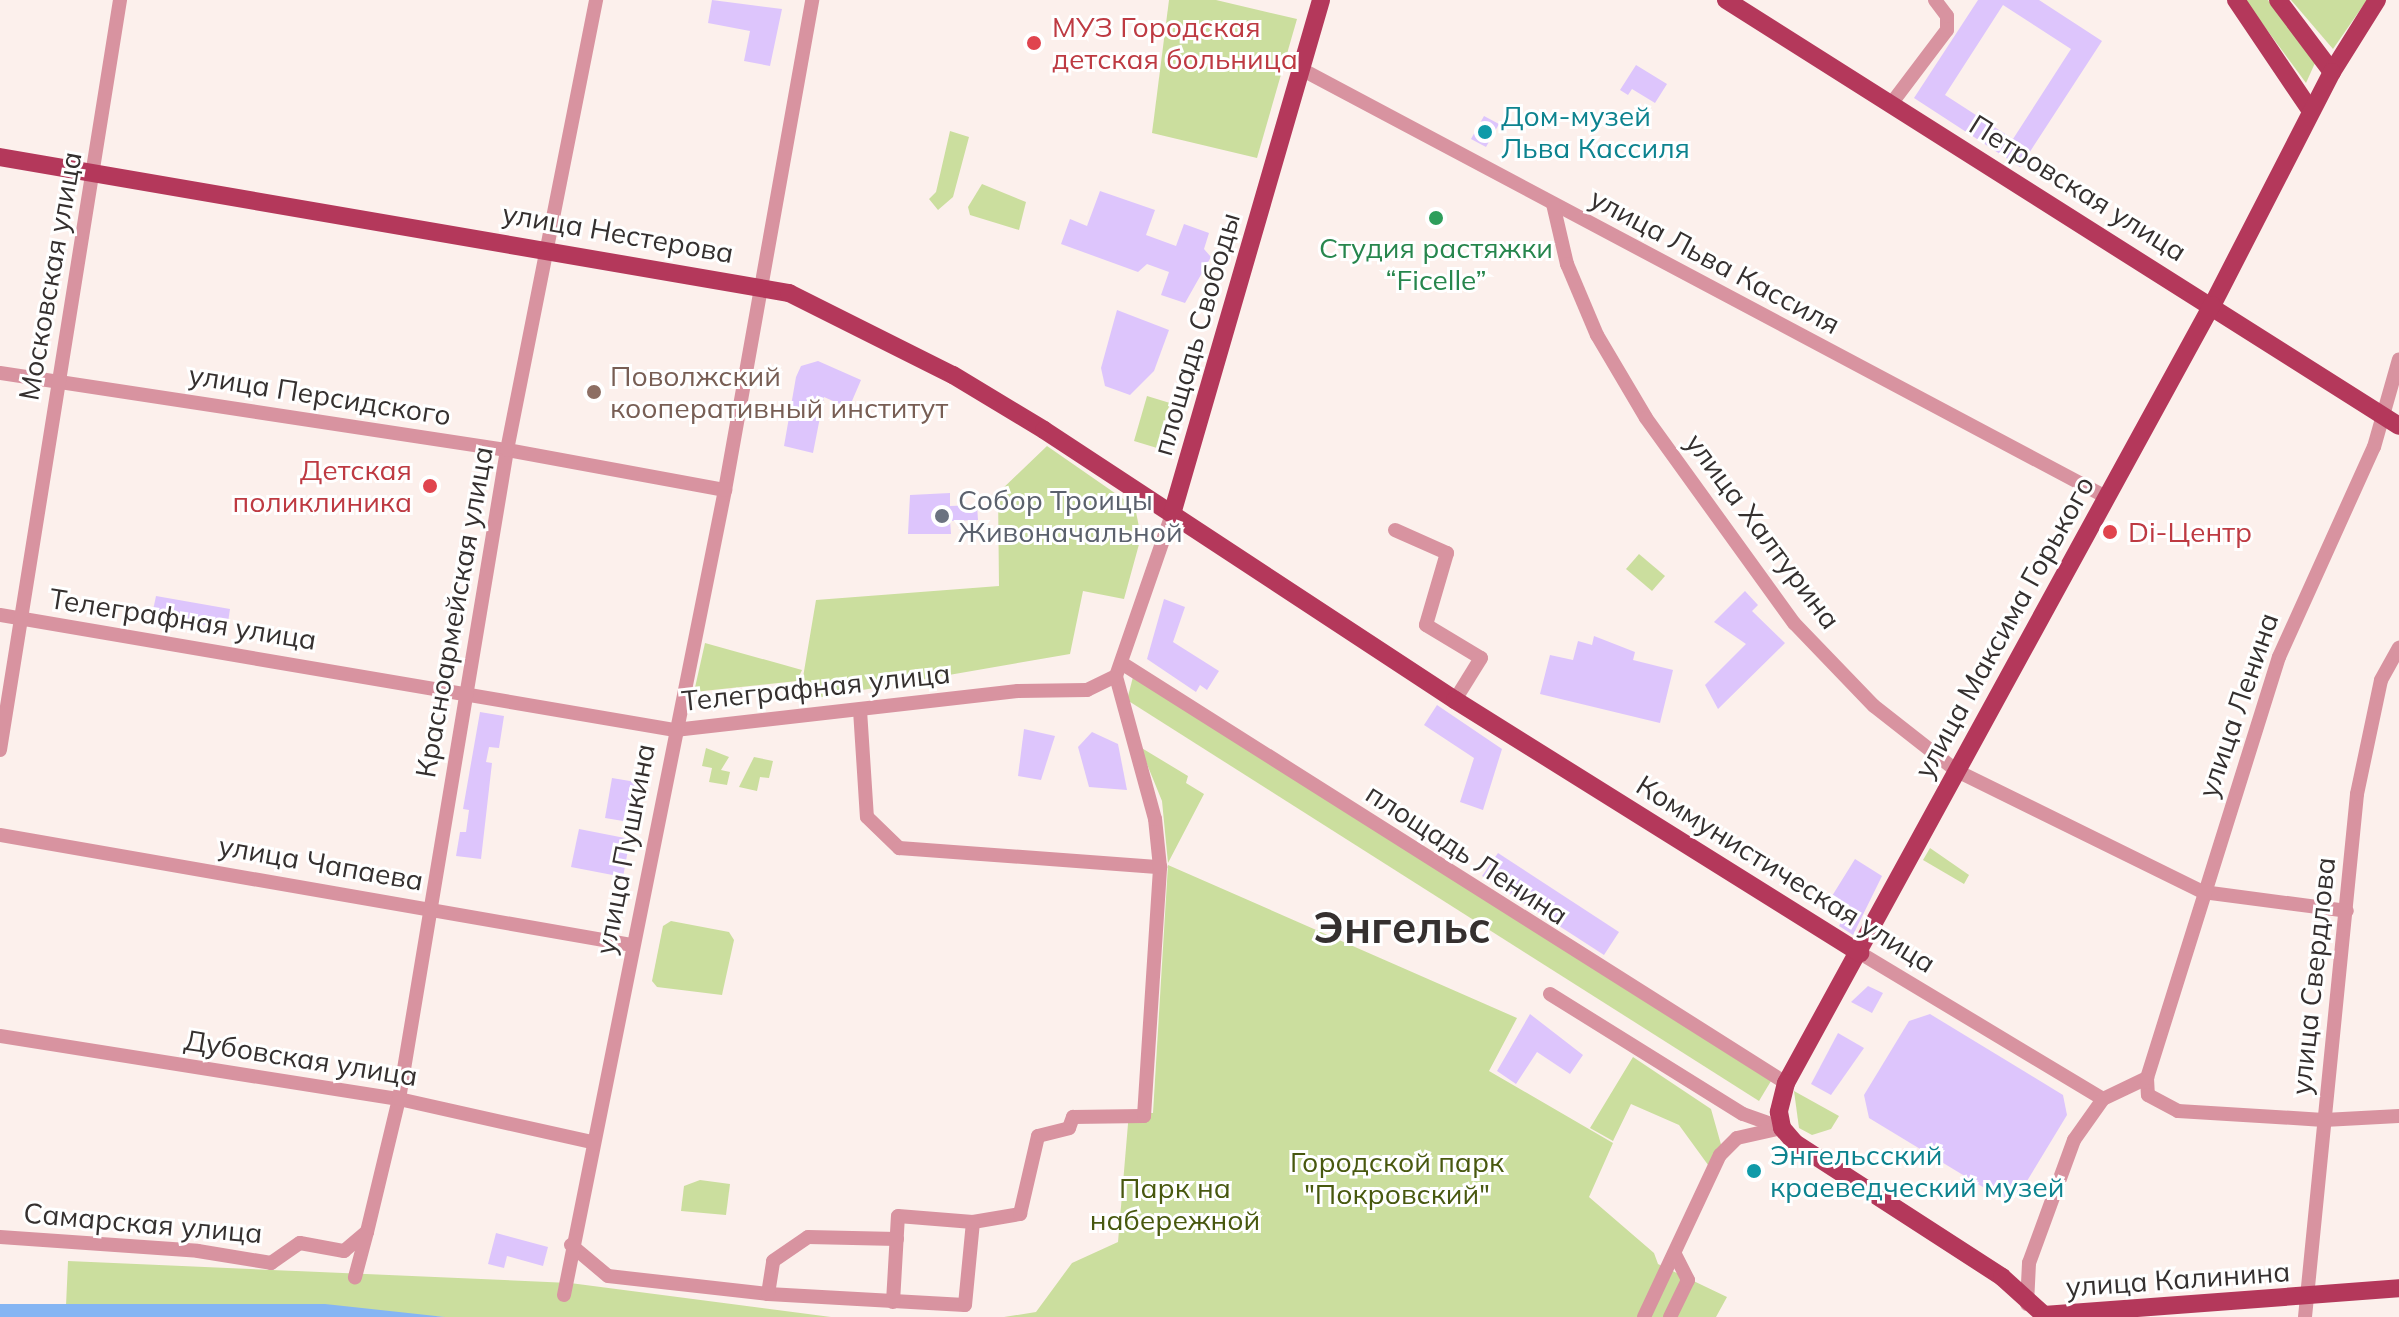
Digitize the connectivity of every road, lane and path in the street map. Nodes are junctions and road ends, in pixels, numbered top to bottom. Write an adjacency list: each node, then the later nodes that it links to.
1 (120, 0): 15 (street, Московская улица)
2 (596, 0): 17 (street, Красноармейская улица)
3 (812, 0): 18 (street)
4 (1321, 0): 10 (main road, площадь Свободы)
5 (1935, 0): 12 (street)
6 (2236, 0): 13 (main road)
7 (2278, 0): 11 (main road)
8 (2377, 0): 11 (main road, улица Максима Горького)
9 (1734, 2): 12 (main road, Петровская улица)
10 (1301, 69): 16 (street, улица Льва Кассиля); 27 (main road, площадь Свободы)
11 (2332, 72): 13 (main road, улица Максима Горького)
12 (1891, 104): 19 (main road, Петровская улица)
13 (2311, 111): 19 (main road, улица Максима Горького)
14 (0, 157): 15 (main road, улица Нестерова)
15 (95, 173): 17 (main road, улица Нестерова); 22 (street, Московская улица)
16 (1553, 204): 26 (street, улица Льва Кассиля); 38 (street, улица Халтурина)
17 (548, 249): 18 (main road, улица Нестерова); 24 (street, Красноармейская улица)
18 (758, 286): 25 (street, улица Пушкина); 27 (main road, улица Нестерова)
19 (2212, 305): 23 (main road, Петровская улица); 26 (main road, улица Максима Горького)
20 (2399, 359): 23 (street, улица Ленина)
21 (0, 373): 22 (street, улица Персидского)
22 (58, 382): 24 (street, улица Персидского); 30 (street, Московская улица)
23 (2392, 421): 41 (street, улица Ленина)
24 (507, 450): 25 (street, улица Персидского); 33 (street, Красноармейская улица)
25 (725, 490): 36 (street, улица Пушкина)
26 (2106, 497): 38 (main road, улица Максима Горького)
27 (1172, 514): 32 (street, площадь Свободы); 34 (main road, Коммунистическая улица)
28 (1395, 530): 34 (street)
29 (0, 615): 30 (street, Телеграфная улица)
30 (23, 619): 33 (street, Телеграфная улица); 37 (street, Московская улица)
31 (2399, 648): 43 (street, улица Свердлова)
32 (1119, 670): 35 (street, Телеграфная улица); 40 (street); 49 (street, площадь Ленина)
33 (467, 692): 36 (street, Телеграфная улица); 42 (street, Красноармейская улица)
34 (1455, 700): 45 (main road, Коммунистическая улица)
35 (860, 710): 36 (street, Телеграфная улица); 40 (street)
36 (675, 730): 44 (street, улица Пушкина)
37 (0, 750)
38 (1957, 771): 41 (street, улица Халтурина); 45 (main road, улица Максима Горького)
39 (0, 835): 42 (street, улица Чапаева)
40 (1160, 867): 56 (street)
41 (2203, 892): 43 (street, улица Халтурина); 48 (street, улица Ленина)
42 (429, 908): 44 (street, улица Чапаева); 50 (street, Красноармейская улица)
43 (2347, 911): 53 (street, улица Свердлова)
44 (632, 945): 55 (street, улица Пушкина)
45 (1860, 953): 49 (main road, улица Максима Горького); 51 (street, Коммунистическая улица)
46 (1550, 994): 54 (street)
47 (0, 1036): 50 (street, Дубовская улица)
48 (2147, 1078): 51 (street); 53 (street)
49 (1786, 1083): 54 (main road, улица Максима Горького)
50 (399, 1099): 55 (street, Дубовская улица); 57 (street, Красноармейская улица)
51 (2103, 1099): 68 (street)
52 (2399, 1116): 53 (street)
53 (2324, 1120): 66 (street, улица Свердлова)
54 (1782, 1128): 61 (street); 68 (main road, улица Калинина)
55 (592, 1142): 60 (street, улица Пушкина)
56 (973, 1222): 59 (street); 67 (street)
57 (367, 1232): 58 (street, Самарская улица); 62 (street)
58 (0, 1237)
59 (897, 1239): 64 (street); 67 (street)
60 (571, 1245): 64 (street); 65 (street, улица Пушкина)
61 (1674, 1253): 69 (street); 70 (street)
62 (355, 1277)
63 (2399, 1288): 66 (main road, улица Калинина)
64 (768, 1294): 67 (street)
65 (564, 1295)
66 (2306, 1298): 68 (main road, улица Калинина); 71 (street, улица Свердлова)
67 (893, 1302)
68 (2027, 1304)
69 (1644, 1317)
70 (1670, 1317)
71 (2305, 1317)

